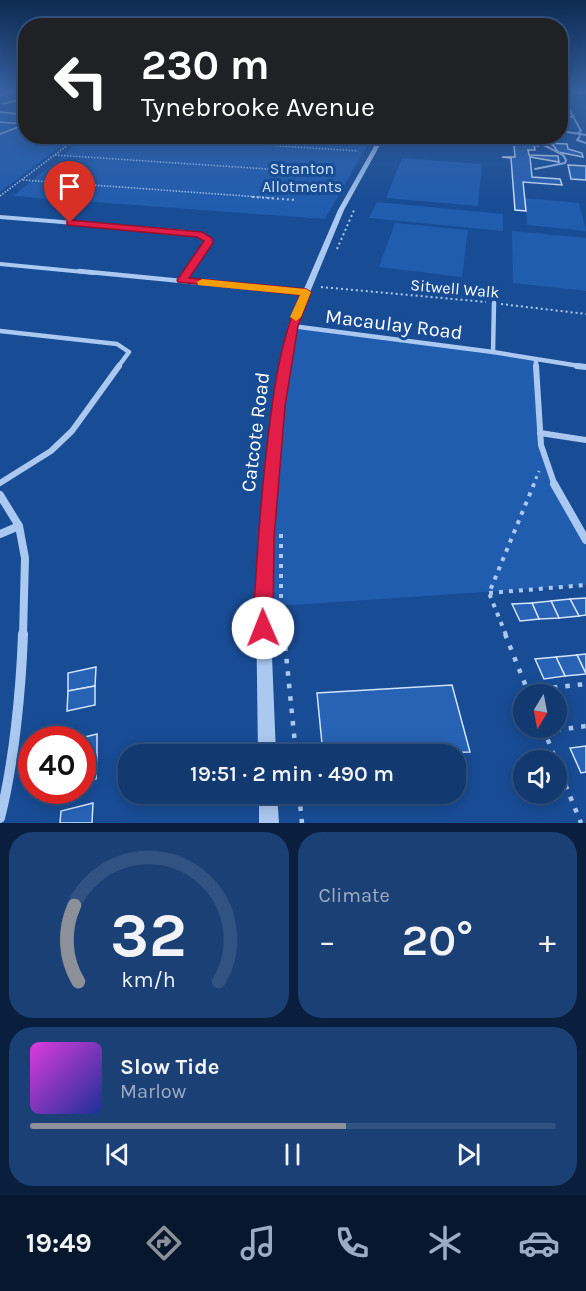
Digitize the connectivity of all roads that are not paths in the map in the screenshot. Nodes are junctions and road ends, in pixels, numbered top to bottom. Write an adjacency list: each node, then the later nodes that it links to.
1 (580, 129): 3 (street)
2 (568, 132): 3 (street)
3 (579, 134): 4 (street); 5 (lane)
4 (586, 135)
5 (586, 143)
6 (378, 144): 12 (street, Catcote Road)
7 (542, 144): 8 (lane)
8 (535, 169)
9 (0, 217): 11 (street)
10 (0, 264): 11 (street)
11 (182, 280): 12 (street)
12 (311, 295): 14 (street, Catcote Road)
13 (494, 303): 16 (street)
14 (292, 326): 16 (street, Macaulay Road); 26 (street, Catcote Road)
15 (0, 331): 21 (street)
16 (493, 351): 17 (street, Macaulay Road)
17 (536, 360): 18 (street, Macaulay Road); 19 (street)
18 (586, 367)
19 (540, 433): 20 (street); 25 (street)
20 (586, 440)
21 (0, 483)
22 (0, 495): 23 (street)
23 (19, 526): 24 (street); 28 (street)
24 (0, 534)
25 (586, 540)
26 (267, 744)
27 (268, 804): 29 (street)
28 (0, 818)
29 (269, 823)

